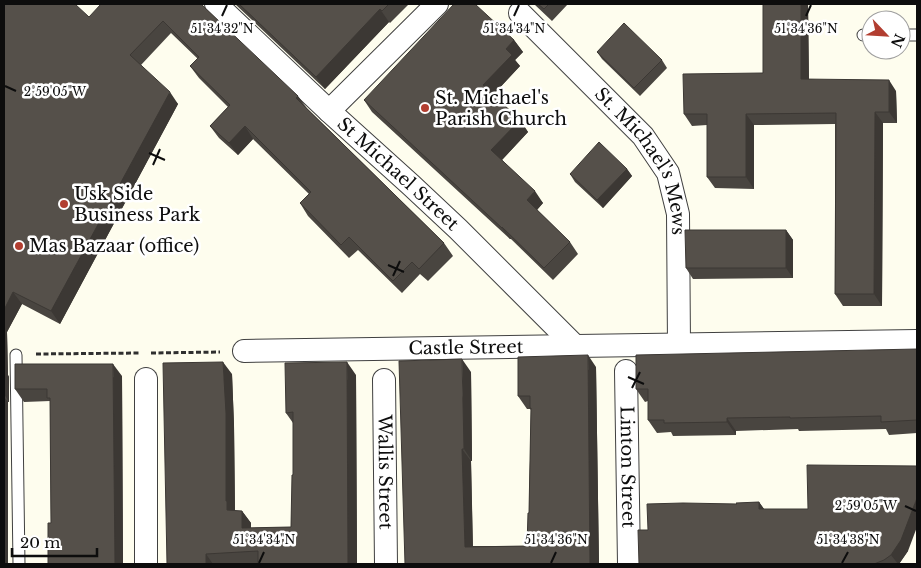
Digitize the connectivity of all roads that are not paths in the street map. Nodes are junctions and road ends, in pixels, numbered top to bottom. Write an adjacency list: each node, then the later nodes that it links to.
1 (216, 4): 4 (street, St Michael Street)
2 (437, 4): 4 (street)
3 (520, 13): 6 (street, St. Michael's Mews)
4 (329, 111): 7 (street, St Michael Street)
5 (917, 341): 6 (street, Castle Street)
6 (680, 345): 7 (street, Castle Street)
7 (575, 346): 8 (street, Castle Street)
8 (244, 351)
9 (16, 354): 13 (lane)
10 (626, 371): 16 (street, Linton Street)
11 (146, 380): 14 (street)
12 (384, 380): 15 (street, Wallis Street)
13 (19, 564)
14 (146, 564)
15 (386, 564)
16 (629, 564)

